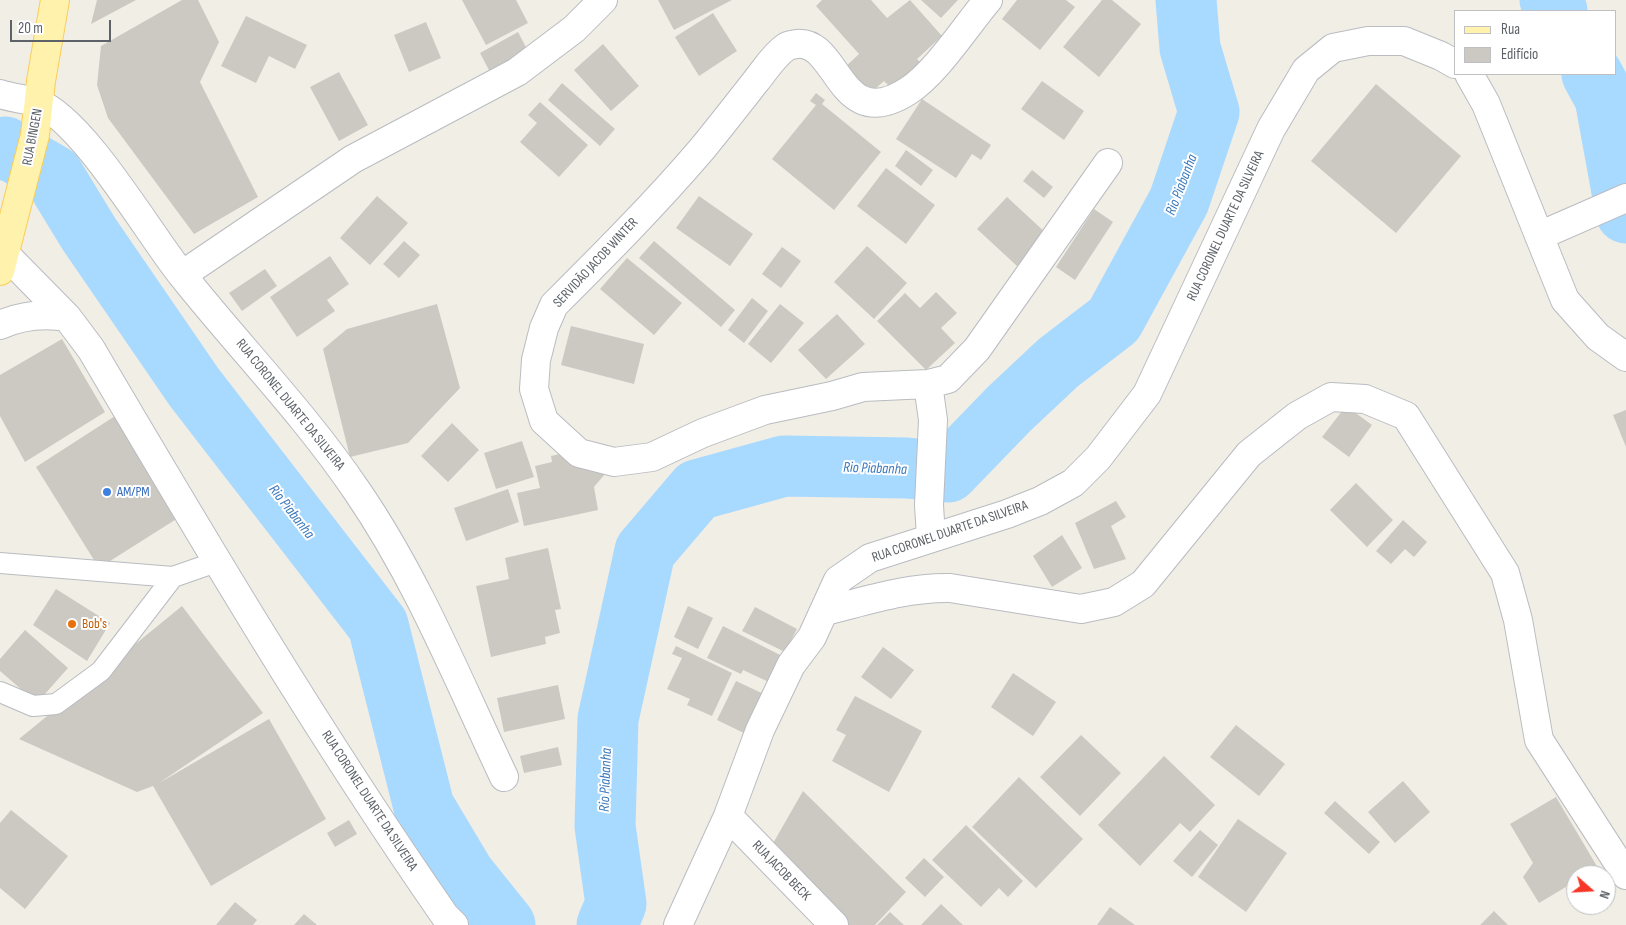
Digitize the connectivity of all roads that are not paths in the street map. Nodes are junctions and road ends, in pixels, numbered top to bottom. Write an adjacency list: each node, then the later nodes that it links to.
1 (55, 0): 7 (main road, RUA BINGEN)
2 (603, 0): 12 (street)
3 (988, 0): 16 (street, SERVIDÃO JACOB WINTER)
4 (1454, 63): 17 (street, RUA CORONEL DUARTE DA SILVEIRA)
5 (1470, 75): 10 (street)
6 (2, 95): 7 (street, RUA CORONEL DUARTE DA SILVEIRA)
7 (39, 104): 11 (main road, RUA BINGEN); 12 (street, RUA CORONEL DUARTE DA SILVEIRA)
8 (1108, 163): 16 (street)
9 (1626, 198): 10 (street)
10 (1539, 236): 15 (street)
11 (3, 263): 13 (street, RUA CORONEL DUARTE DA SILVEIRA)
12 (182, 275): 23 (street, RUA CORONEL DUARTE DA SILVEIRA)
13 (67, 317): 14 (street); 18 (street, RUA CORONEL DUARTE DA SILVEIRA)
14 (0, 325)
15 (1626, 356)
16 (928, 384): 17 (street)
17 (931, 537): 21 (street, RUA CORONEL DUARTE DA SILVEIRA)
18 (216, 562): 20 (lane); 26 (street, RUA CORONEL DUARTE DA SILVEIRA)
19 (0, 563): 20 (lane)
20 (173, 577): 22 (lane)
21 (825, 611): 24 (street, RUA CORONEL DUARTE DA SILVEIRA); 25 (street)
22 (0, 692)
23 (504, 776)
24 (728, 816): 27 (street, RUA CORONEL DUARTE DA SILVEIRA); 28 (street, RUA JACOB BECK)
25 (1626, 876)
26 (454, 925)
27 (678, 925)
28 (834, 925)

